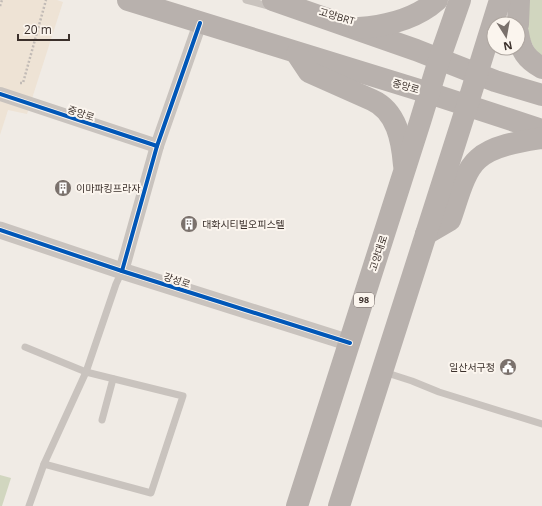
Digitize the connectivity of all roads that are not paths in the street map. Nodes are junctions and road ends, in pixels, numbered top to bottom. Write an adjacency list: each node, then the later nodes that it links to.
1 (128, 0): 9 (main road, 중앙로)
2 (246, 0): 11 (lane, 고양BRT)
3 (273, 0): 10 (main road)
4 (437, 0): 10 (main road)
5 (460, 0): 14 (main road, 고양대로 / 98)
6 (500, 0): 16 (main road)
7 (519, 0): 8 (main road)
8 (518, 16)
9 (199, 18): 12 (main road, 중앙로); 23 (street)
10 (353, 28): 11 (main road)
11 (399, 44): 14 (main road)
12 (296, 53): 17 (main road, 중앙로); 24 (main road)
13 (526, 56): 15 (main road)
14 (439, 60): 16 (main road); 17 (main road, 고양대로 / 98)
15 (542, 68)
16 (477, 74): 19 (main road); 20 (main road)
17 (429, 93): 20 (main road, 중앙로); 24 (main road, 고양대로 / 98)
18 (0, 94): 23 (street, 중앙로)
19 (542, 95)
20 (467, 106): 21 (main road, 중앙로); 26 (main road)
21 (542, 130)
22 (542, 138): 26 (main road)
23 (157, 146): 27 (street)
24 (404, 172): 28 (main road, 고양대로 / 98)
25 (0, 230): 27 (street, 강성로)
26 (426, 234): 31 (main road)
27 (122, 271): 28 (street, 강성로); 30 (lane)
28 (350, 343): 37 (main road, 고양대로 / 98)
29 (25, 347): 30 (lane)
30 (86, 372): 32 (lane); 35 (lane)
31 (382, 372): 34 (lane); 38 (main road)
32 (113, 379): 33 (lane); 35 (lane)
33 (102, 420)
34 (542, 424)
35 (44, 464): 36 (lane)
36 (29, 506)
37 (297, 506)
38 (339, 506)

